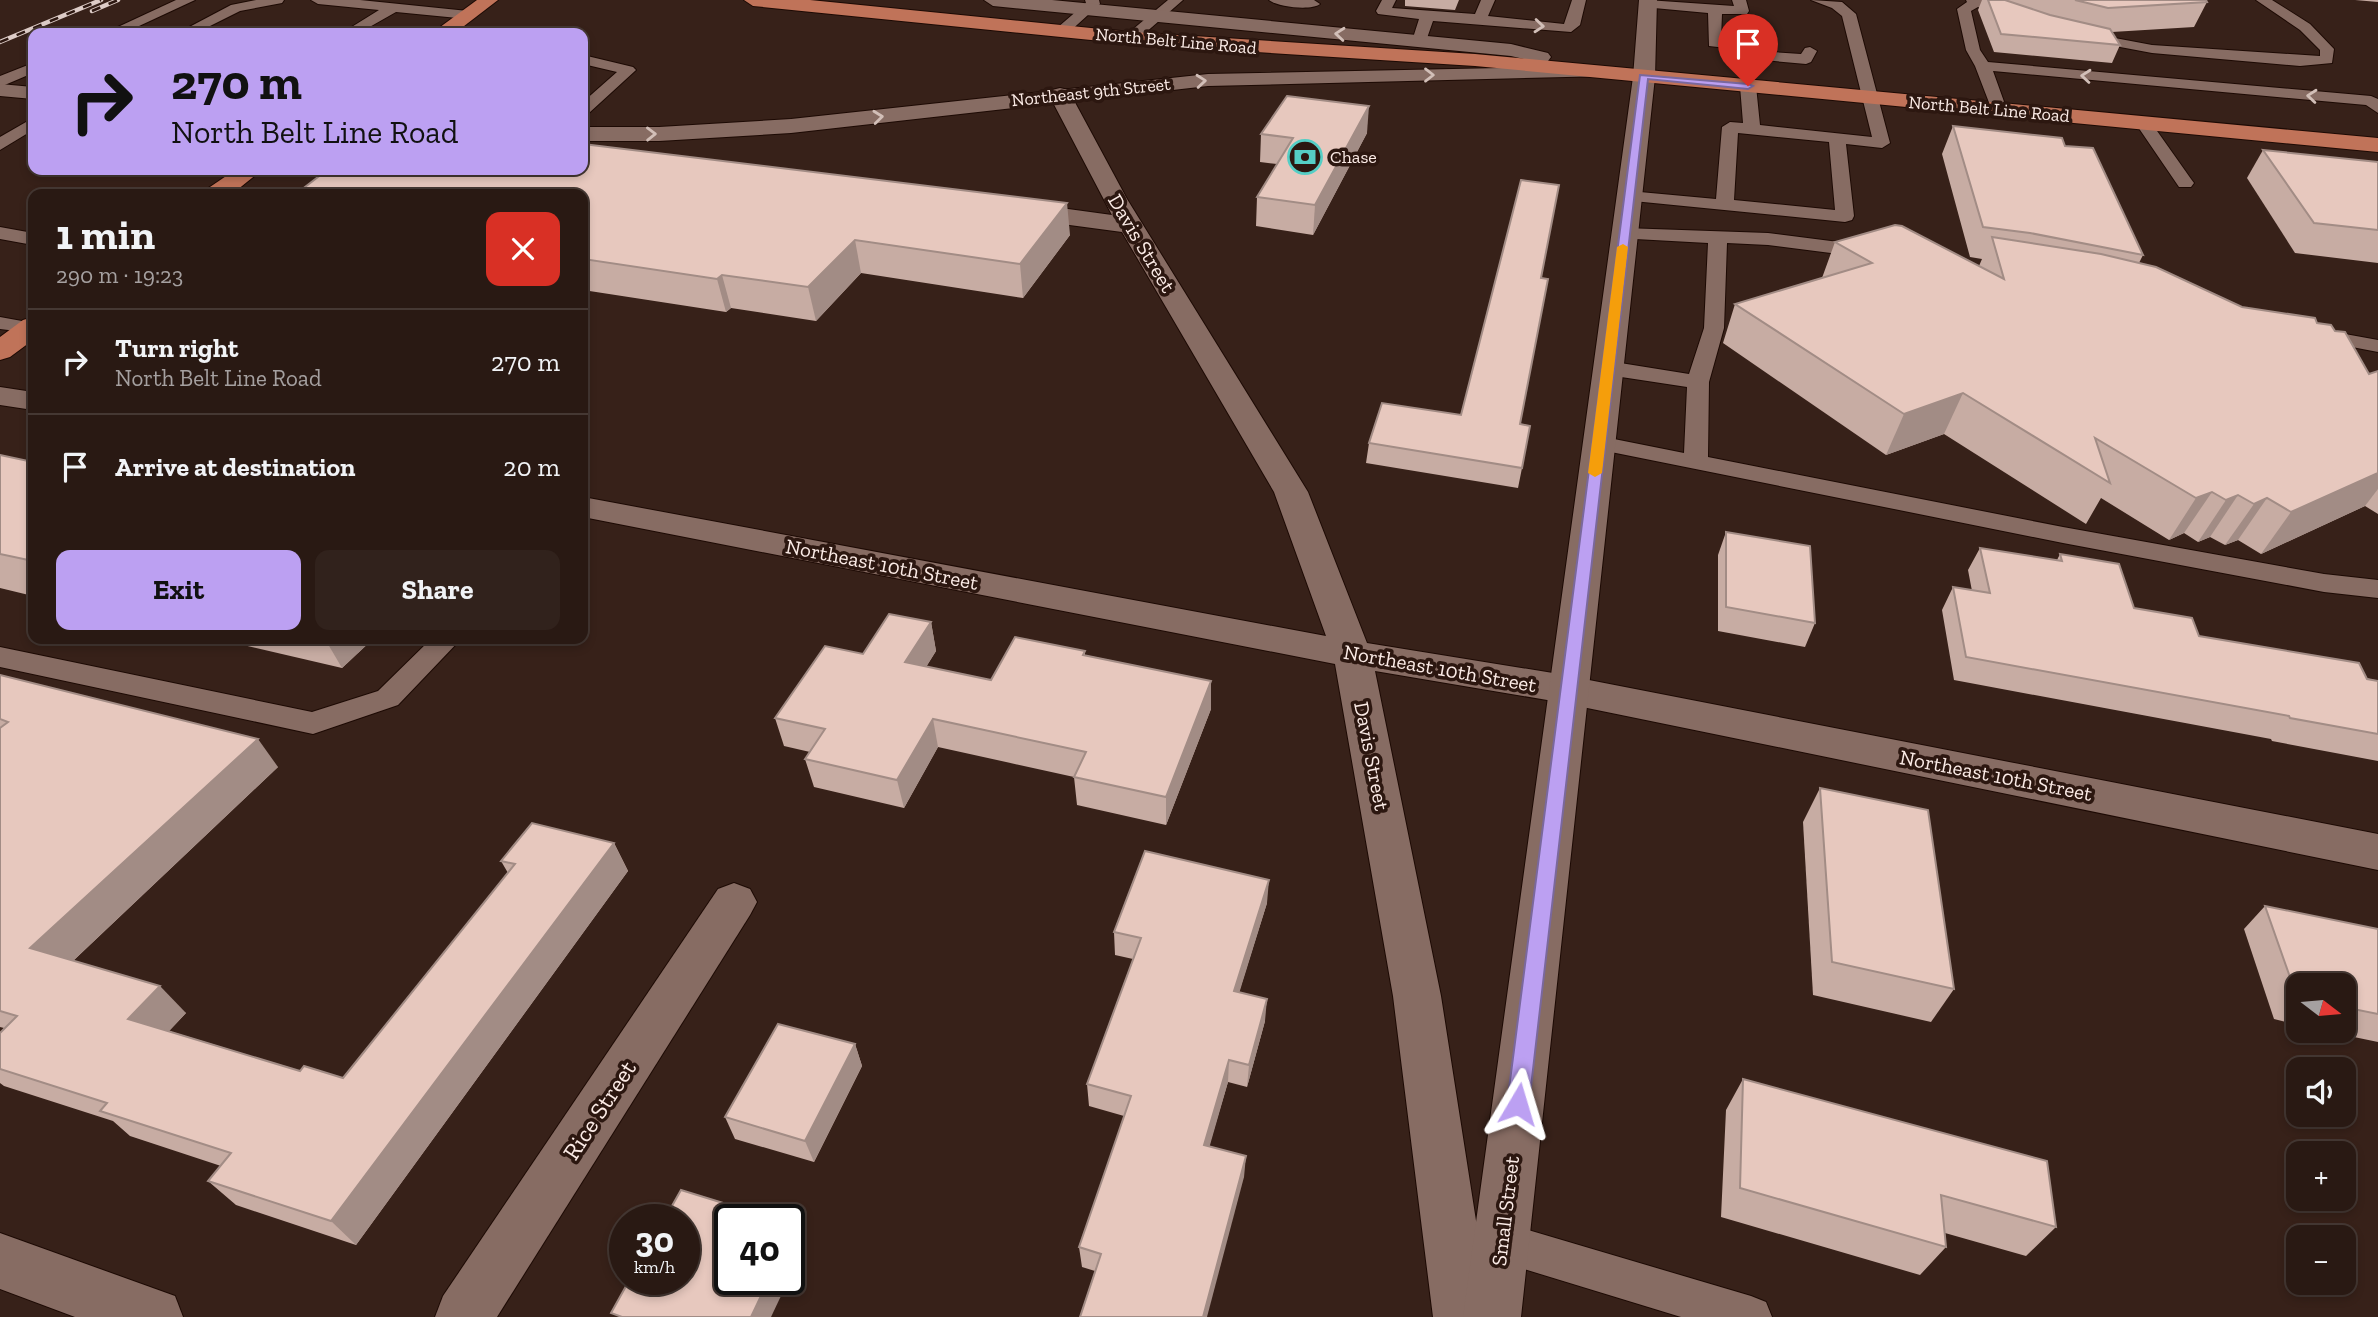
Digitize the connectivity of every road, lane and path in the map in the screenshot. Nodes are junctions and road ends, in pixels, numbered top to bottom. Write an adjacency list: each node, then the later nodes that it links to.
1 (188, 0): 26 (lane)
2 (277, 0): 27 (lane)
3 (318, 0): 19 (lane)
4 (489, 0): 21 (main road)
5 (754, 0): 30 (main road, North Belt Line Road)
6 (993, 0): 17 (street, North Belt Line Road)
7 (1176, 0): 23 (lane)
8 (1276, 0): 15 (lane)
9 (1389, 0): 22 (lane)
10 (1488, 0): 24 (lane)
11 (1579, 0): 24 (lane, one-way to 11)
12 (2263, 0): 32 (lane)
13 (1648, 2): 20 (lane); 40 (street, Small Street)
14 (1974, 2): 25 (lane); 38 (lane)
15 (1313, 4)
16 (1744, 4): 20 (lane)
17 (1089, 5): 23 (street, North Belt Line Road); 30 (lane)
18 (1817, 5): 36 (lane)
19 (387, 9): 21 (lane); 28 (lane)
20 (1715, 12): 31 (lane); 31 (lane)
21 (468, 15): 29 (main road)
22 (1427, 16): 24 (lane); 34 (lane)
23 (1156, 17): 33 (lane); 34 (street, North Belt Line Road, one-way to 23)
24 (1480, 19)
25 (2034, 24)
26 (124, 28)
27 (195, 28)
28 (357, 28)
29 (449, 28)
30 (1062, 31): 33 (main road, North Belt Line Road)
31 (1739, 33): 35 (lane); 36 (lane)
32 (2072, 34)
33 (1132, 38): 41 (main road, North Belt Line Road)
34 (1419, 41): 41 (street, North Belt Line Road)
35 (1771, 48)
36 (1844, 54): 47 (lane)
37 (588, 62): 48 (lane)
38 (1983, 66): 49 (lane, one-way to 38); 50 (lane)
39 (28, 70): 42 (lane)
40 (1644, 70): 41 (main road, North Belt Line Road); 43 (main road, North Belt Line Road); 63 (street, Small Street)
41 (1601, 72): 46 (street, Northeast 9th Street, one-way to 41)
42 (0, 82)
43 (1748, 86): 47 (main road, North Belt Line Road); 53 (lane)
44 (0, 90): 45 (street)
45 (28, 93)
46 (1060, 95): 54 (street, Northeast 9th Street, one-way to 46); 66 (street, Davis Street)
47 (1870, 98): 50 (main road, North Belt Line Road); 55 (lane)
48 (588, 105)
49 (2378, 108)
50 (1999, 110): 51 (main road, North Belt Line Road)
51 (2144, 124): 57 (main road, North Belt Line Road); 61 (lane)
52 (28, 126): 56 (lane)
53 (1752, 128): 55 (lane); 64 (lane)
54 (588, 134)
55 (1837, 138): 64 (lane)
56 (0, 145)
57 (2378, 145)
58 (588, 148): 59 (street)
59 (626, 157)
60 (243, 175): 62 (main road)
61 (2185, 183)
62 (223, 189)
63 (1629, 196): 64 (lane); 68 (street, Small Street)
64 (1725, 205)
65 (996, 207): 66 (street)
66 (1133, 226): 87 (street, Davis Street)
67 (0, 233): 69 (lane)
68 (1624, 234): 70 (lane); 78 (street, Small Street)
69 (28, 238)
70 (1718, 238): 71 (lane); 79 (lane)
71 (1894, 255)
72 (0, 323): 73 (lane)
73 (28, 326)
74 (28, 330): 77 (main road)
75 (2292, 330): 76 (lane)
76 (2378, 346)
77 (0, 351)
78 (1608, 368): 79 (lane); 82 (street, Small Street)
79 (1698, 382): 83 (lane)
80 (0, 396): 81 (street)
81 (28, 400)
82 (1599, 443): 83 (lane); 89 (street, Small Street)
83 (1696, 462): 85 (lane)
84 (588, 508): 87 (street, Northeast 10th Street)
85 (2378, 589)
86 (442, 644): 88 (lane)
87 (1352, 653): 89 (street, Northeast 10th Street); 96 (street, Davis Street)
88 (0, 657)
89 (1569, 690): 90 (street, Northeast 10th Street); 92 (street, Small Street)
90 (2378, 852)
91 (734, 902): 95 (street, Rice Street)
92 (1501, 1242): 97 (street, Small Street); 98 (lane)
93 (0, 1261): 94 (street)
94 (154, 1317)
95 (464, 1317)
96 (1462, 1317)
97 (1492, 1317)
98 (1751, 1317)

